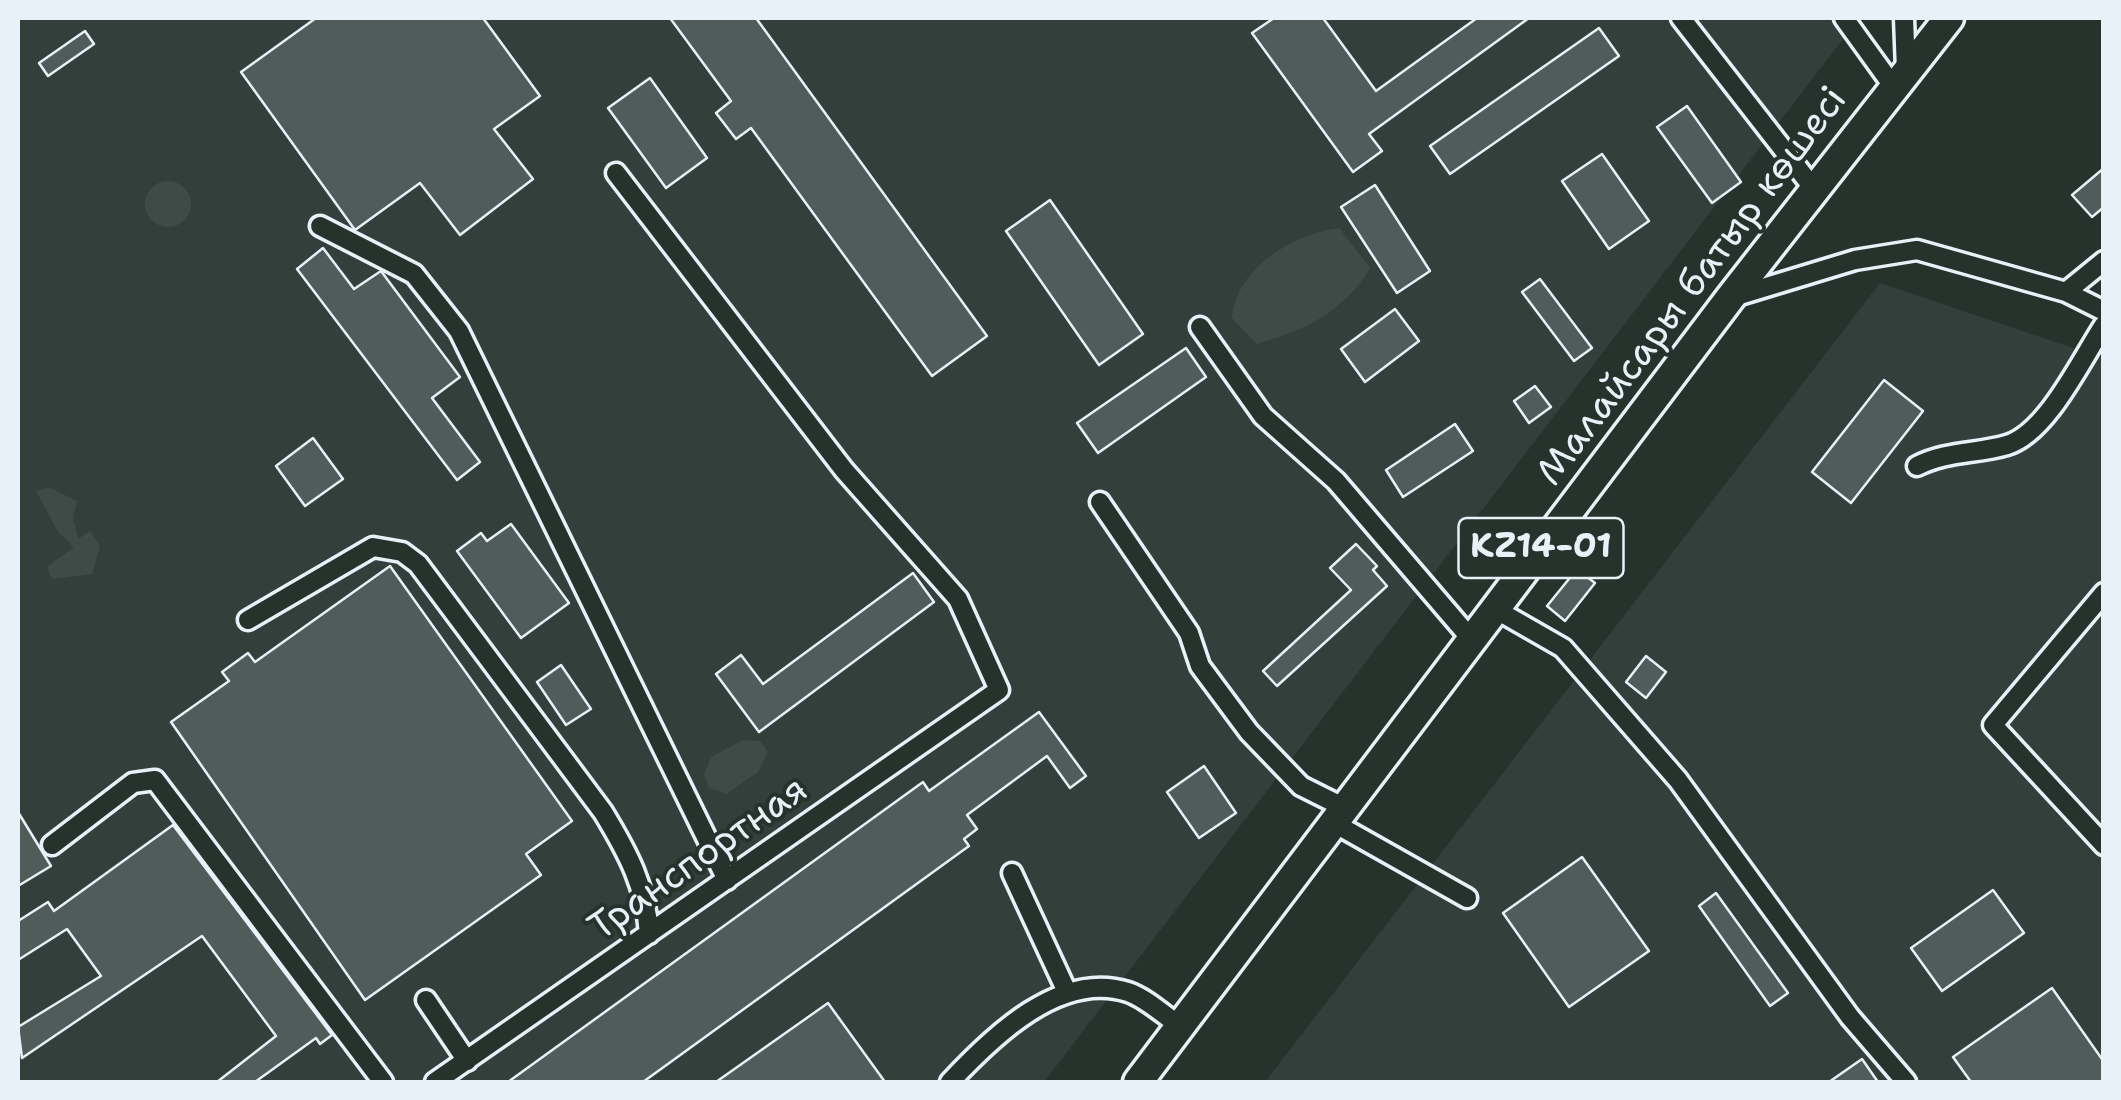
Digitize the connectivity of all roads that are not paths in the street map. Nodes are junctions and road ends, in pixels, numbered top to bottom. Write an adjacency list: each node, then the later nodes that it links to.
1 (1681, 18): 7 (street)
2 (1844, 18): 5 (street)
3 (1904, 18): 5 (street)
4 (1950, 18): 5 (highway, Малайсары батыр көшесі / KZ14-01)
5 (1900, 78): 7 (highway, Малайсары батыр көшесі / KZ14-01)
6 (616, 173): 25 (street, Транспортная)
7 (1814, 188): 11 (highway, Малайсары батыр көшесі / KZ14-01)
8 (320, 226): 25 (street)
9 (2104, 261): 10 (street)
10 (2066, 292): 11 (street); 12 (street)
11 (1730, 298): 18 (highway, Малайсары батыр көшесі / KZ14-01)
12 (2104, 310)
13 (2104, 325): 15 (street)
14 (1200, 327): 20 (street)
15 (1916, 466)
16 (1100, 502): 21 (street)
17 (2104, 593): 23 (street)
18 (1495, 608): 20 (highway, Малайсары батыр көшесі / KZ14-01); 36 (street)
19 (248, 620): 27 (street)
20 (1472, 640): 21 (highway, Малайсары батыр көшесі / KZ14-01)
21 (1339, 815): 26 (street); 30 (highway, Малайсары батыр көшесі / KZ14-01)
22 (52, 845): 32 (street)
23 (2104, 845)
24 (1012, 874): 28 (street)
25 (727, 880): 27 (street, Транспортная)
26 (1466, 898)
27 (649, 934): 31 (street, Транспортная)
28 (1067, 992): 30 (street); 34 (street)
29 (426, 1000): 31 (street)
30 (1180, 1026): 35 (highway, Малайсары батыр көшесі / KZ14-01)
31 (468, 1061): 33 (street, Транспортная)
32 (382, 1082)
33 (435, 1082)
34 (950, 1082)
35 (1140, 1082)
36 (1906, 1082)

